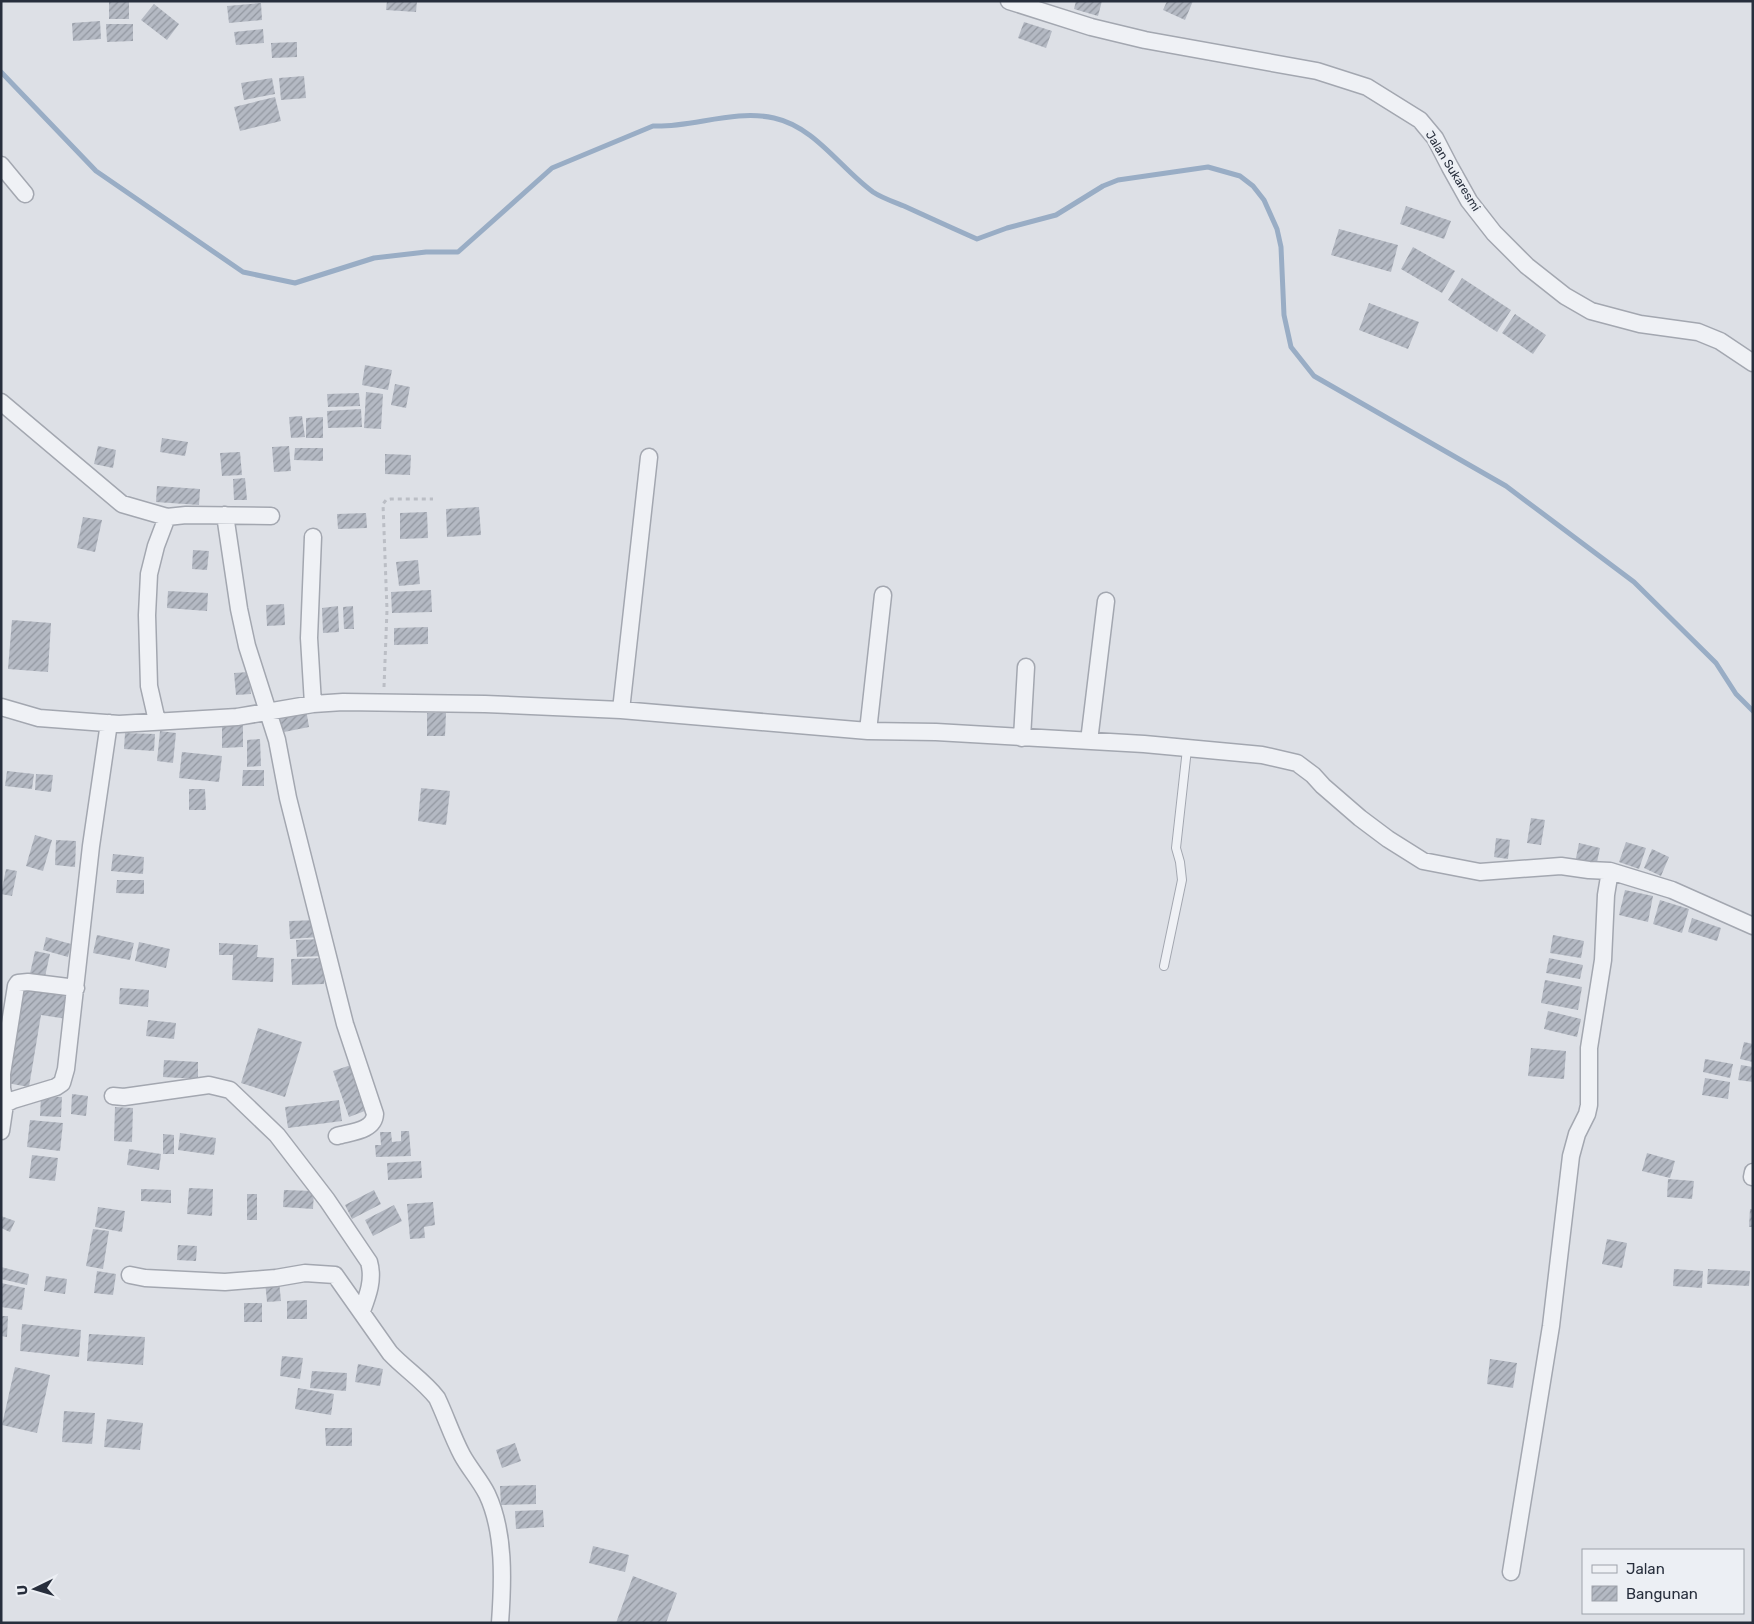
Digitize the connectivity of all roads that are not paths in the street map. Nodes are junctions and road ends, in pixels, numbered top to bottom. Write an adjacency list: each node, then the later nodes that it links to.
1 (1009, 1): 4 (street, Jalan Sukaresmi)
2 (1, 165): 3 (street)
3 (25, 194)
4 (1753, 363)
5 (1, 402): 9 (street)
6 (649, 457): 16 (street)
7 (225, 515): 8 (street); 9 (street); 17 (street)
8 (271, 516)
9 (167, 517): 18 (street)
10 (313, 537): 14 (street)
11 (883, 595): 20 (street)
12 (1106, 601): 22 (street)
13 (1026, 667): 21 (street)
14 (313, 704): 16 (street); 17 (street)
15 (1, 708): 19 (street)
16 (621, 710): 20 (street)
17 (266, 712): 18 (street); 31 (street)
18 (157, 721): 19 (street)
19 (109, 723): 27 (street)
20 (868, 731): 21 (street)
21 (1022, 738): 22 (street)
22 (1089, 741): 23 (street)
23 (1187, 749): 24 (street); 26 (lane)
24 (1610, 871): 25 (street); 34 (street)
25 (1753, 926)
26 (1164, 966)
27 (76, 988): 29 (street); 29 (street)
28 (113, 1096): 33 (street)
29 (5, 1104): 30 (street)
30 (1, 1131)
31 (337, 1136)
32 (130, 1275): 33 (street)
33 (362, 1311): 35 (street)
34 (1511, 1572)
35 (500, 1623)

